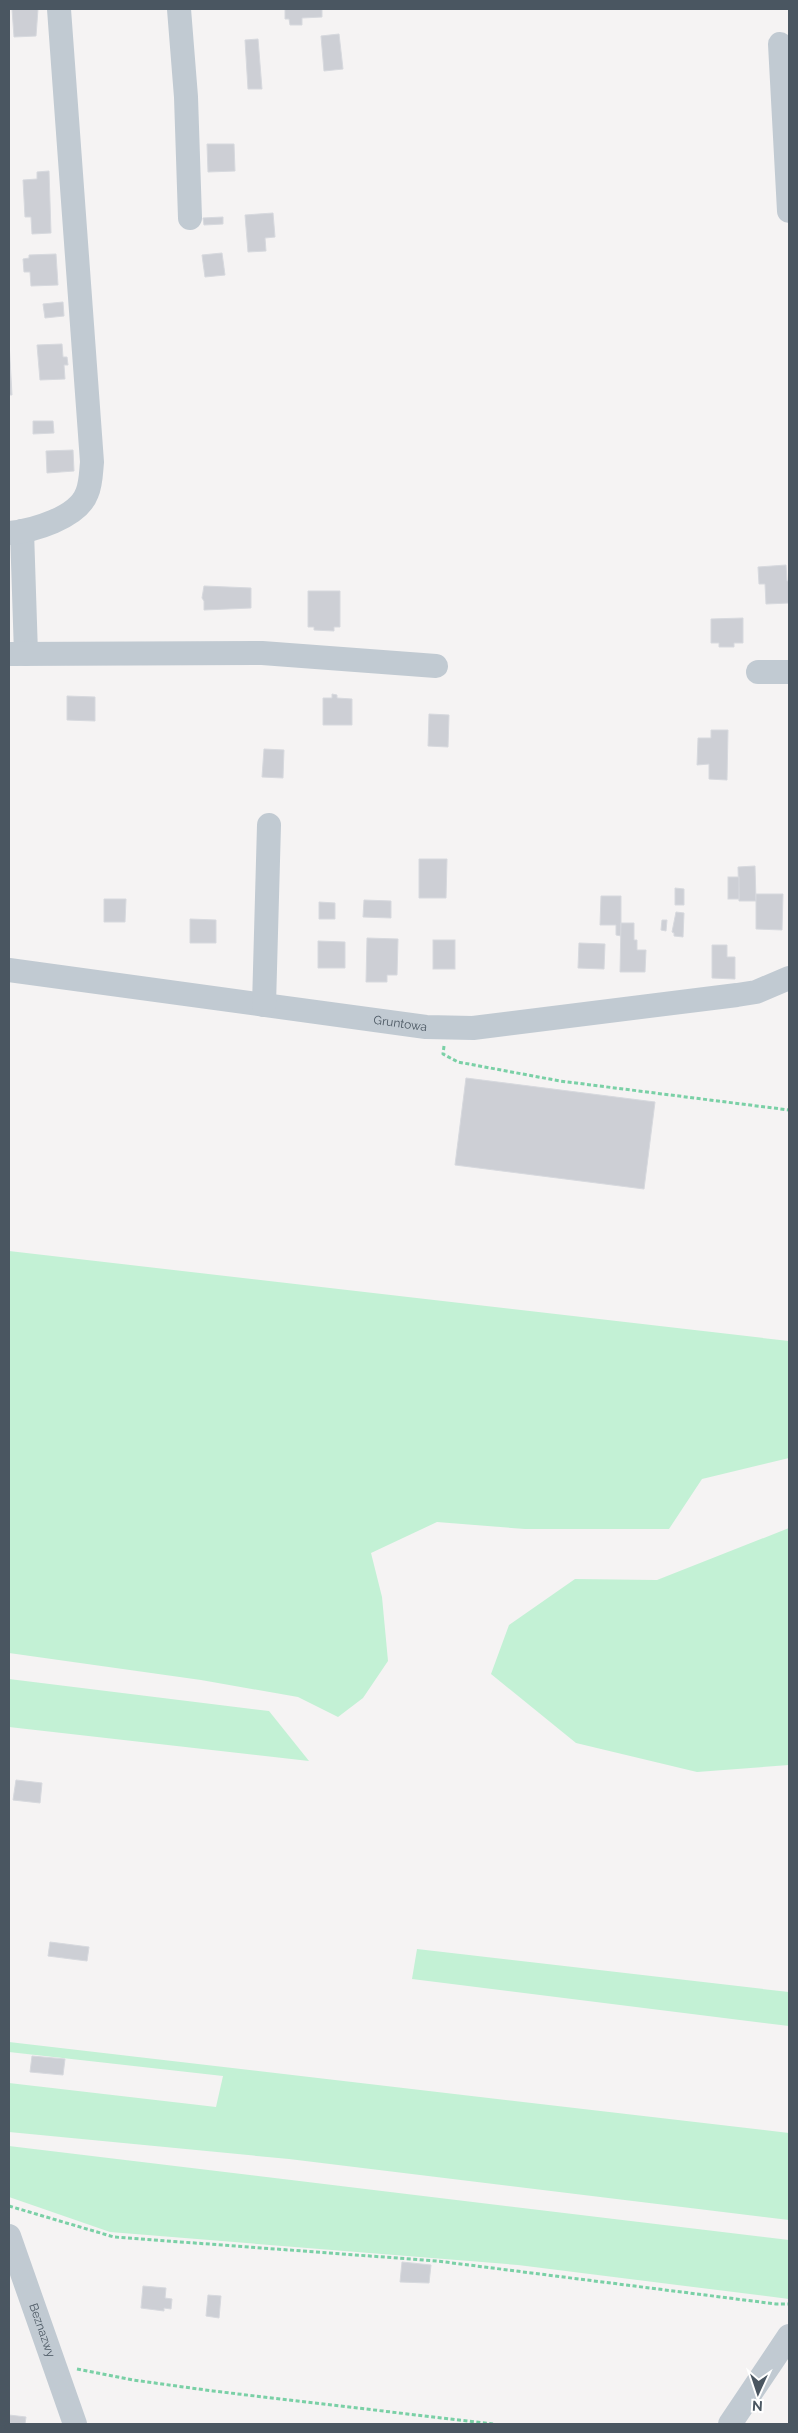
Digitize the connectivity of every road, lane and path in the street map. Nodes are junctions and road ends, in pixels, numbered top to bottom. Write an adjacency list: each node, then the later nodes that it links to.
1 (58, 9): 6 (street)
2 (180, 9): 5 (street)
3 (780, 44): 4 (street)
4 (789, 211)
5 (190, 218)
6 (15, 532): 7 (street)
7 (17, 654): 8 (street)
8 (436, 666)
9 (758, 672): 10 (street)
10 (789, 672)
11 (268, 825): 14 (street)
12 (9, 970): 14 (street, Gruntowa)
13 (789, 978): 15 (street, Gruntowa)
14 (264, 1004): 15 (street, Gruntowa)
15 (445, 1028): 16 (path)
16 (789, 1110)
17 (9, 2206): 19 (path)
18 (9, 2236): 21 (street, Beznazwy)
19 (789, 2304)
20 (789, 2336): 24 (street)
21 (56, 2371): 22 (street, Beznazwy); 23 (path)
22 (75, 2424)
23 (493, 2424)
24 (730, 2424)

